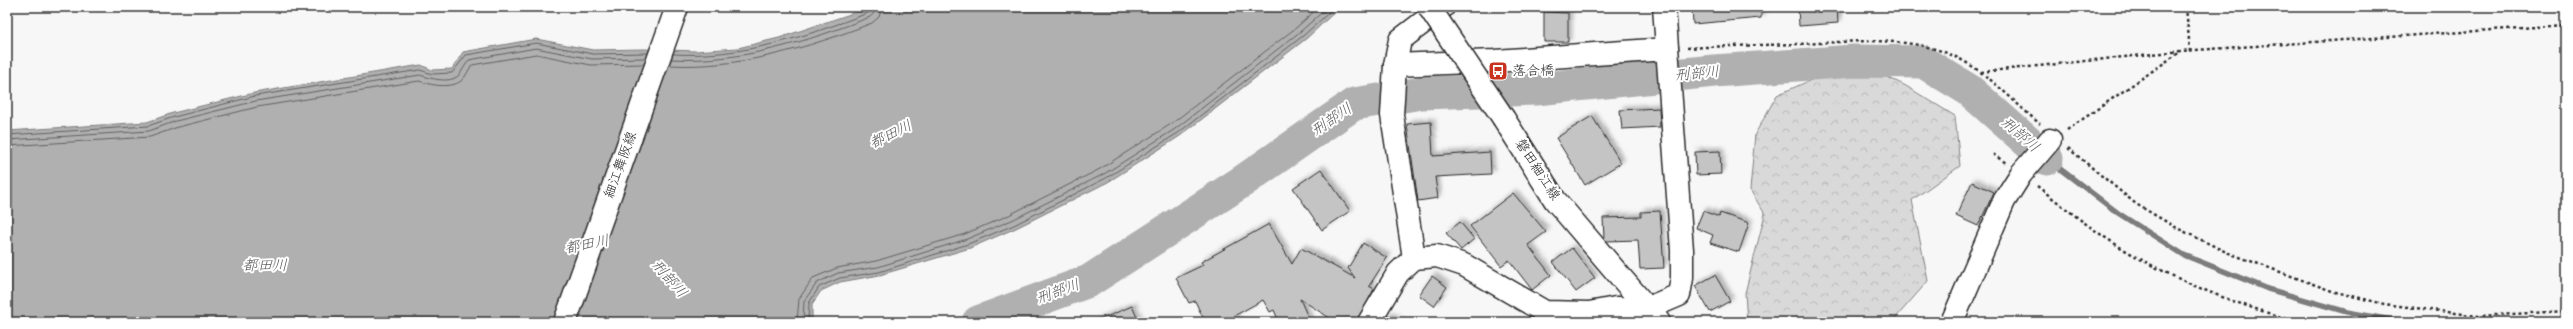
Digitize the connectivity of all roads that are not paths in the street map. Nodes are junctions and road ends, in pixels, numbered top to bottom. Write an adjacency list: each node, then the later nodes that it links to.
1 (677, 7): 10 (street, 細江舞阪線)
2 (1429, 7): 9 (street, 磐田細江線, bridge)
3 (1442, 7): 6 (street)
4 (1664, 7): 5 (street)
5 (1667, 48): 6 (street); 9 (street)
6 (1395, 70): 8 (street)
7 (2053, 139): 12 (street)
8 (1414, 258): 9 (street); 11 (street)
9 (1653, 316)
10 (565, 322)
11 (1369, 322)
12 (1952, 322)

